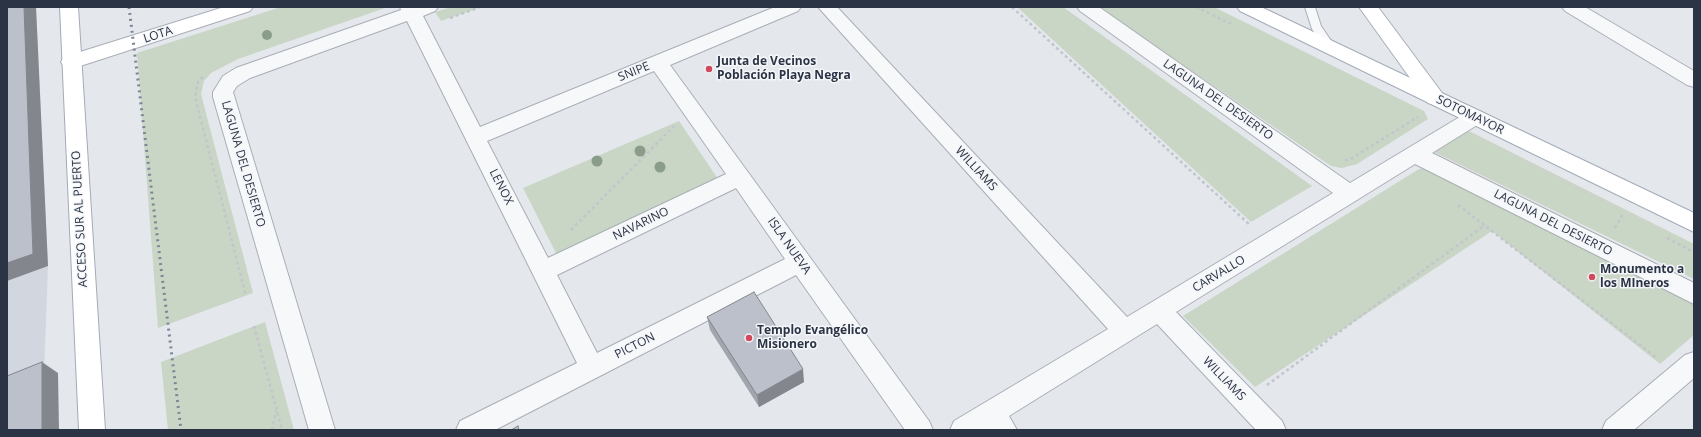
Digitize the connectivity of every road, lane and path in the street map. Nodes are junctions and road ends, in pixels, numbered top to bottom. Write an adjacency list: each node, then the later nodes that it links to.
1 (69, 7): 13 (main road, ACCESO SUR AL PUERTO)
2 (244, 7): 13 (main road, LOTA)
3 (792, 7): 14 (street, SNIPE)
4 (827, 7): 42 (street, WILLIAMS)
5 (1012, 7): 34 (path)
6 (1086, 7): 24 (street, LAGUNA DEL DESIERTO)
7 (1246, 7): 12 (main road, SOTOMAYOR)
8 (1310, 7): 12 (lane)
9 (1368, 7): 16 (main road)
10 (1571, 7): 15 (street)
11 (417, 9): 20 (street, LENOX); 51 (street, LAGUNA DEL DESIERTO)
12 (1331, 48): 16 (main road, SOTOMAYOR)
13 (71, 62): 48 (main road, ACCESO SUR AL PUERTO)
14 (658, 62): 17 (street, ISLA NUEVA); 20 (street, SNIPE)
15 (1694, 80)
16 (1435, 98): 19 (main road, SOTOMAYOR)
17 (691, 108): 23 (street, ISLA NUEVA); 32 (path)
18 (1418, 116): 22 (path)
19 (1475, 117): 21 (street, CARVALLO); 25 (main road, SOTOMAYOR)
20 (476, 137): 38 (street, LENOX)
21 (1411, 156): 24 (street, CARVALLO); 35 (street, LAGUNA DEL DESIERTO)
22 (1342, 161)
23 (740, 177): 37 (street, ISLA NUEVA); 38 (street, NAVARINO)
24 (1350, 194): 34 (street, CARVALLO)
25 (1634, 194): 28 (path); 30 (main road, SOTOMAYOR)
26 (1456, 203): 31 (path)
27 (1615, 212): 28 (path)
28 (1622, 215): 29 (path); 35 (path)
29 (1629, 219)
30 (1694, 223)
31 (1485, 225): 44 (path); 45 (path)
32 (567, 235)
33 (1661, 235): 36 (path)
34 (1269, 243): 40 (street, CARVALLO)
35 (1603, 249): 39 (street, LAGUNA DEL DESIERTO)
36 (1694, 252)
37 (800, 262): 43 (street, PICTON); 53 (street, ISLA NUEVA)
38 (543, 271): 43 (street, LENOX)
39 (1694, 294)
40 (1159, 310): 42 (street, CARVALLO); 45 (street, WILLIAMS)
41 (254, 326): 46 (path)
42 (1125, 331): 47 (street, CARVALLO)
43 (592, 368): 52 (street, PICTON)
44 (1686, 369): 56 (street)
45 (1246, 401): 55 (street, WILLIAMS)
46 (276, 409): 49 (path); 50 (path)
47 (997, 422): 54 (street, CARVALLO)
48 (92, 430)
49 (272, 430)
50 (282, 430)
51 (322, 430)
52 (469, 430)
53 (920, 430)
54 (963, 430)
55 (1274, 430)
56 (1615, 430)

